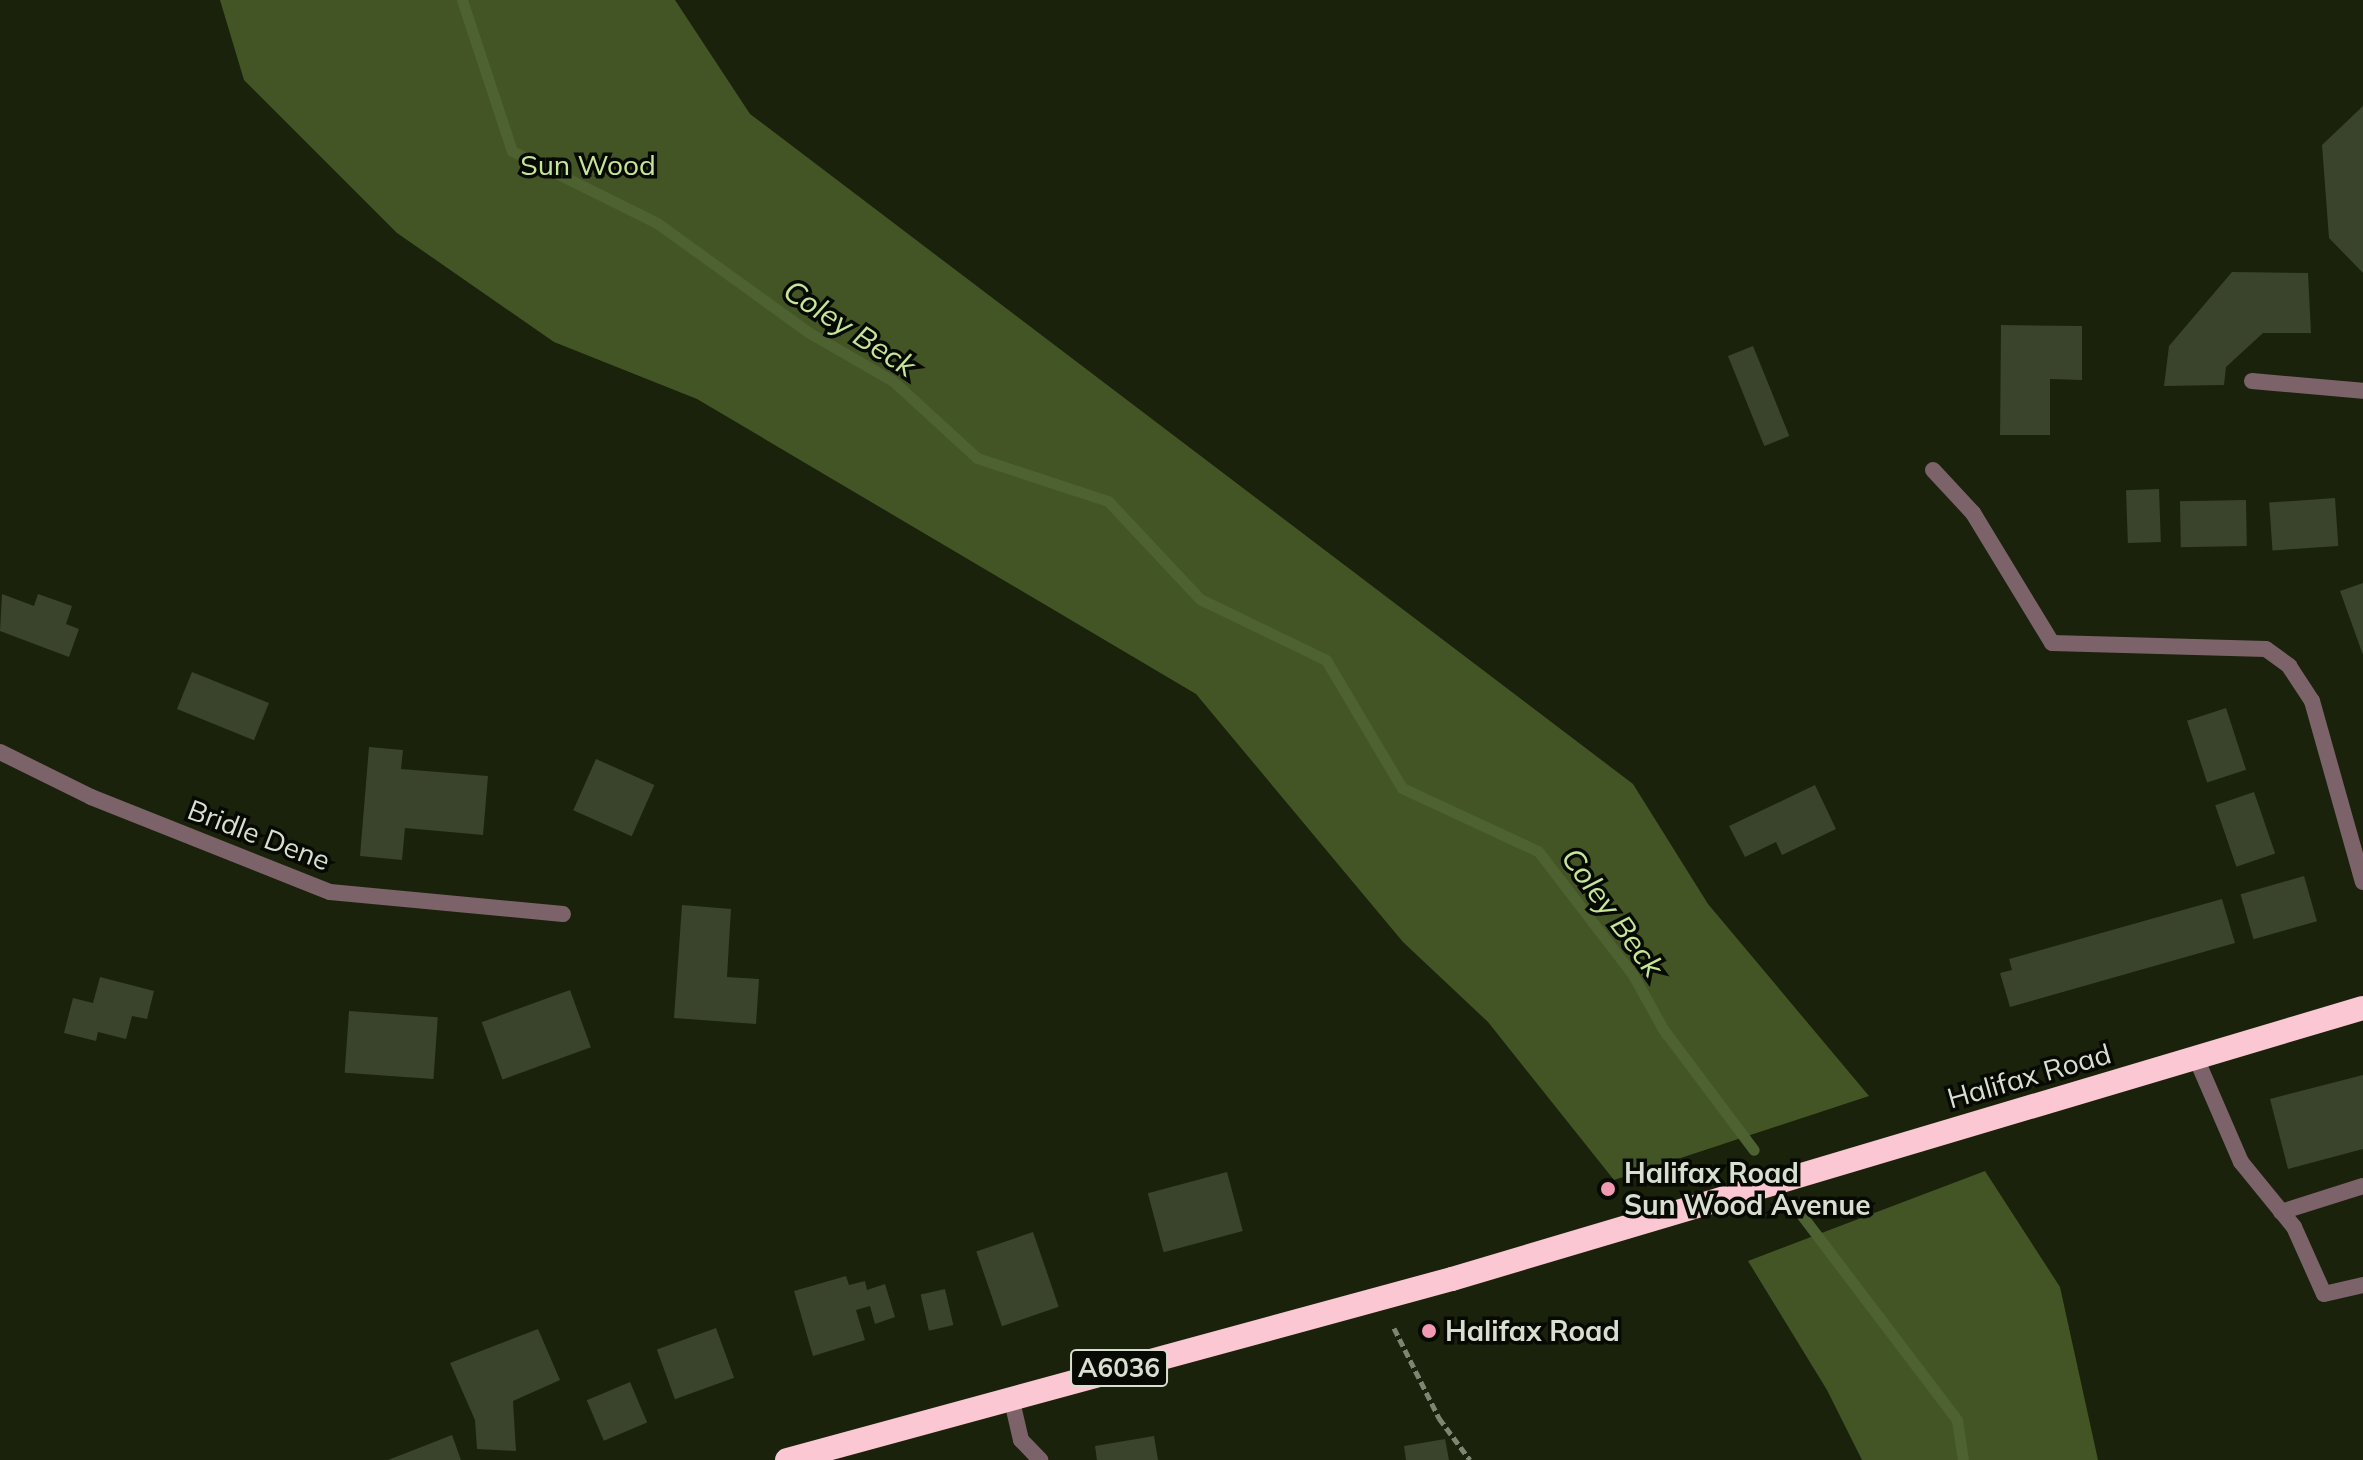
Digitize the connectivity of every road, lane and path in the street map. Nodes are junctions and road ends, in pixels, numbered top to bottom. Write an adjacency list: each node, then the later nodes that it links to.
1 (2252, 381): 2 (street)
2 (2363, 391)
3 (1933, 470): 5 (street)
4 (0, 752): 6 (street, Bridle Dene)
5 (2363, 882)
6 (563, 914)
7 (2363, 1008): 8 (highway, Halifax Road / A6036)
8 (2196, 1058): 10 (street); 12 (highway, Halifax Road / A6036)
9 (2363, 1186): 10 (street)
10 (2281, 1212): 11 (street)
11 (2363, 1285)
12 (1379, 1298): 13 (highway, Halifax Road / A6036); 16 (path)
13 (1011, 1397): 14 (highway, Halifax Road / A6036); 15 (street)
14 (787, 1460)
15 (1040, 1460)
16 (1470, 1460)

